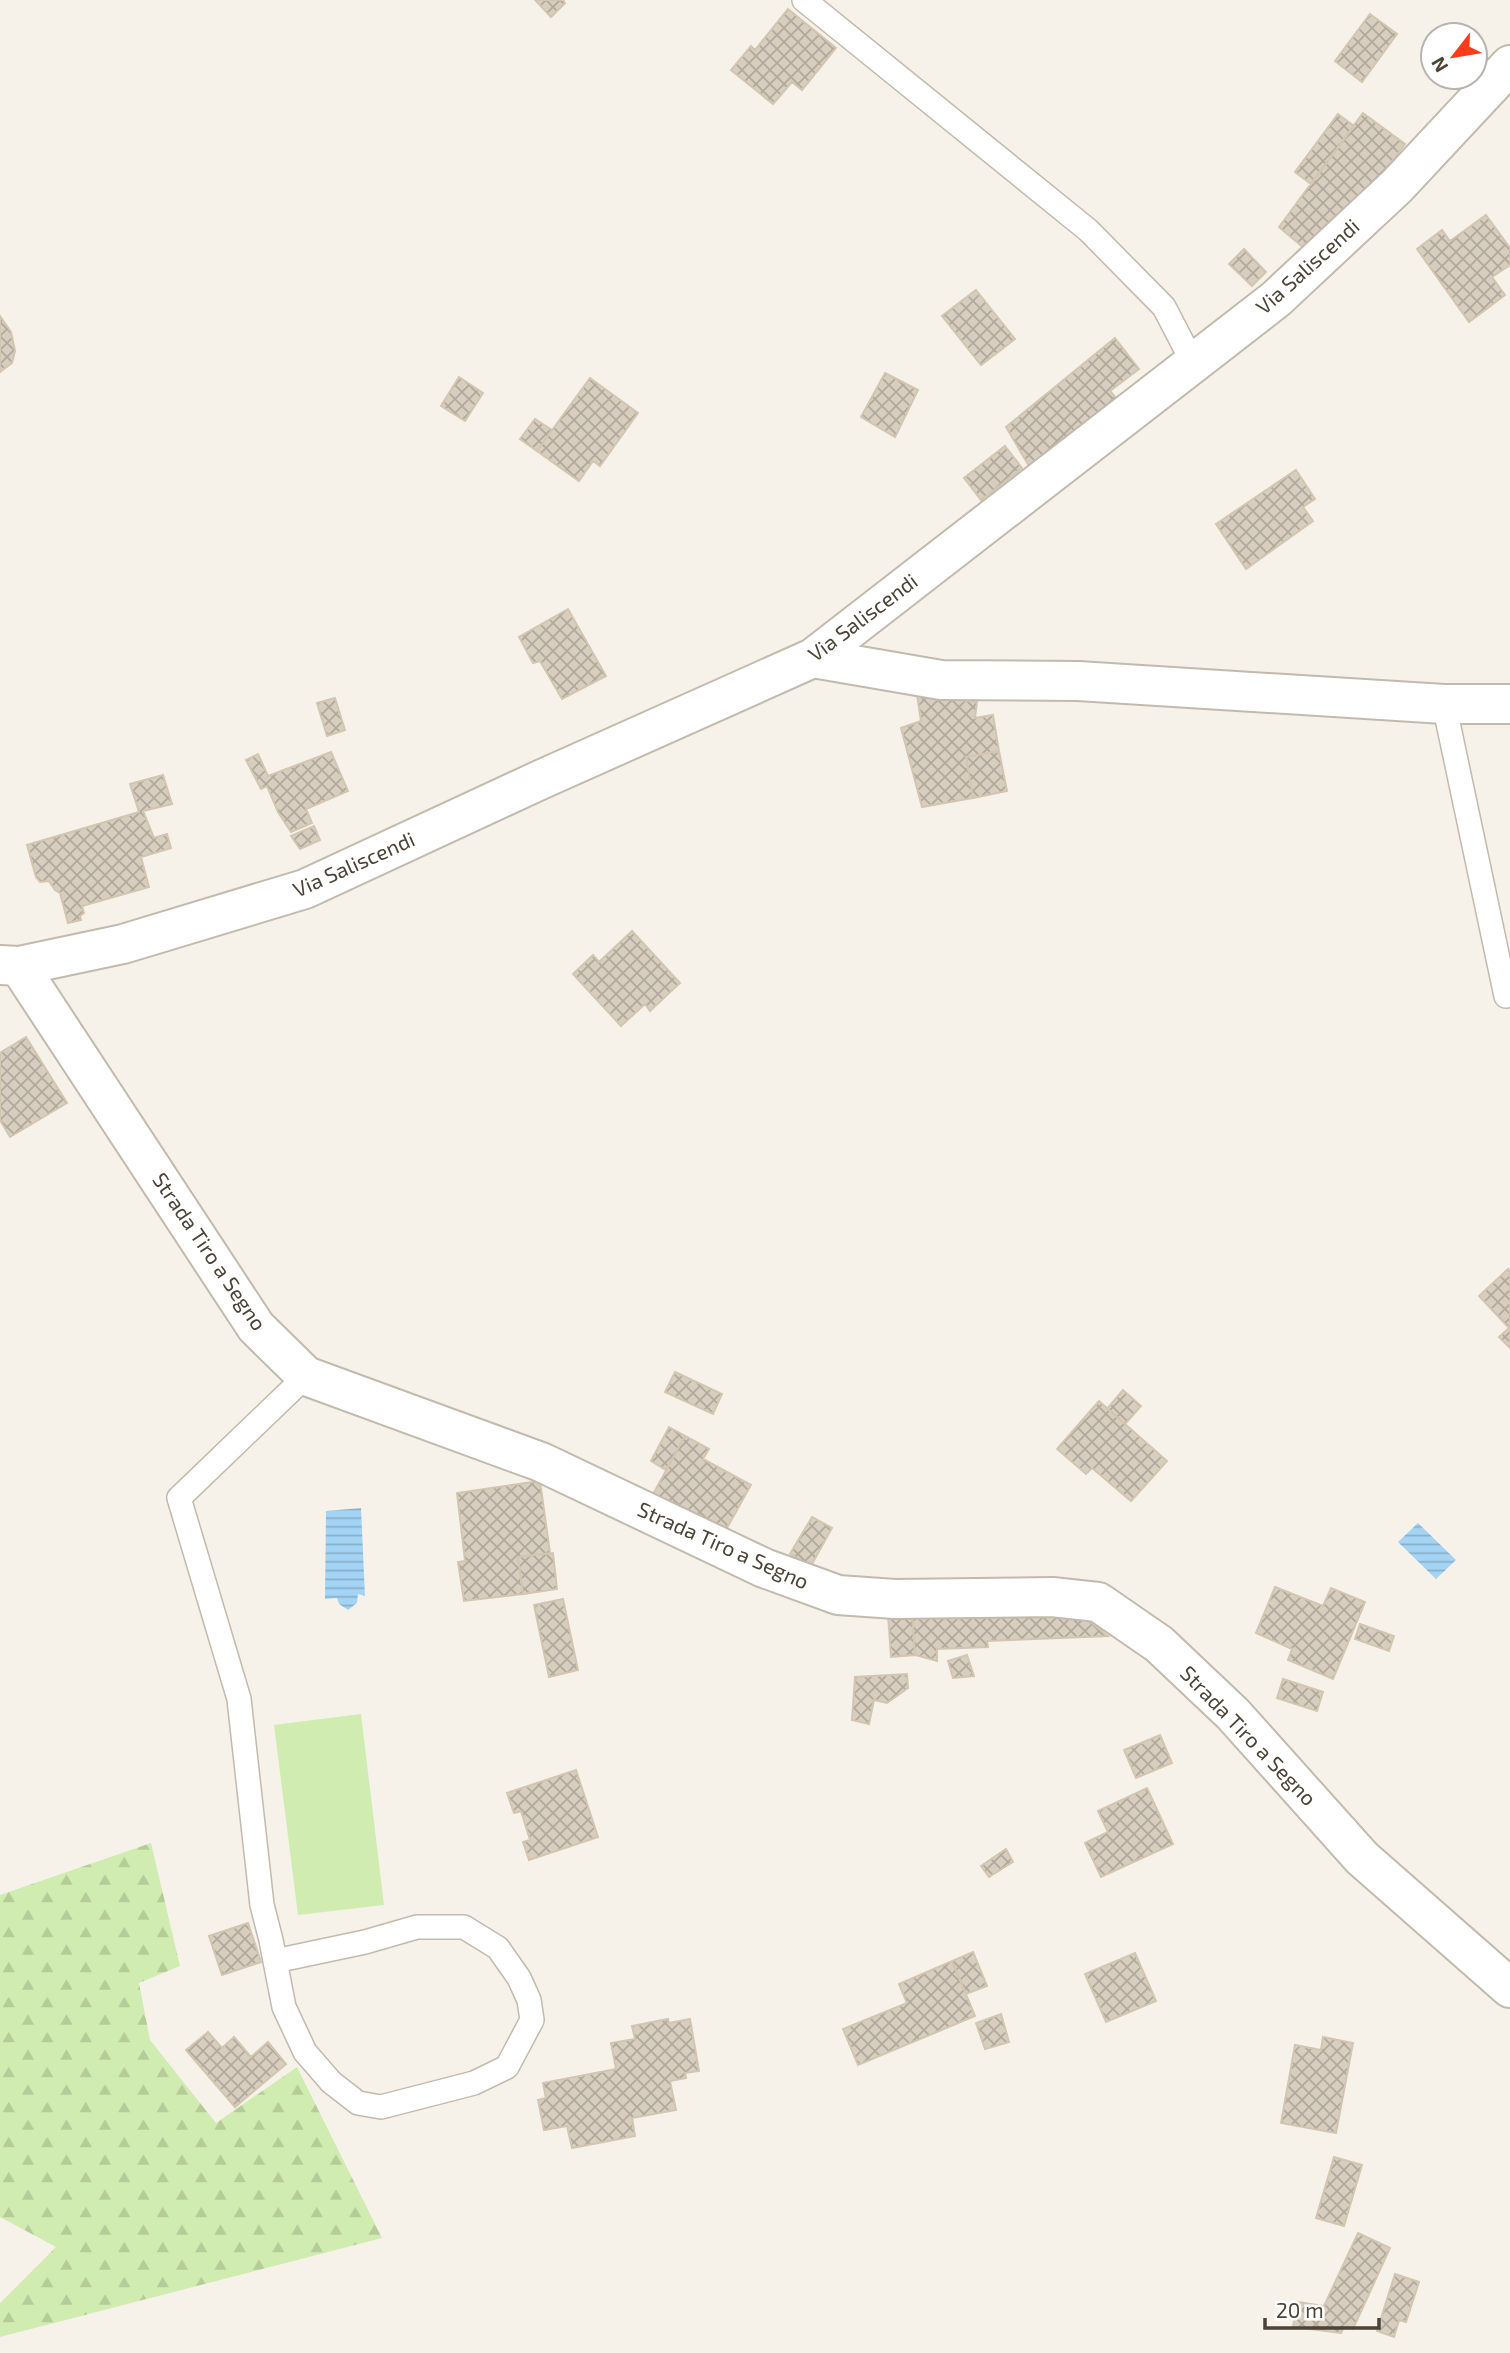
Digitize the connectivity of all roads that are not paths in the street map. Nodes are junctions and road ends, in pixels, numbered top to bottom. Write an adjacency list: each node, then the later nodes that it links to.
1 (804, 0): 3 (lane)
2 (1507, 74): 3 (street, Via Saliscendi)
3 (1193, 363): 4 (street, Via Saliscendi)
4 (813, 658): 5 (street); 7 (street, Via Saliscendi)
5 (1444, 704): 6 (street); 8 (lane)
6 (1510, 704)
7 (10, 966): 9 (street, Strada Tiro a Segno)
8 (1506, 996)
9 (306, 1376): 10 (lane); 11 (street, Strada Tiro a Segno)
10 (275, 1961): 10 (lane)
11 (1510, 1988)

